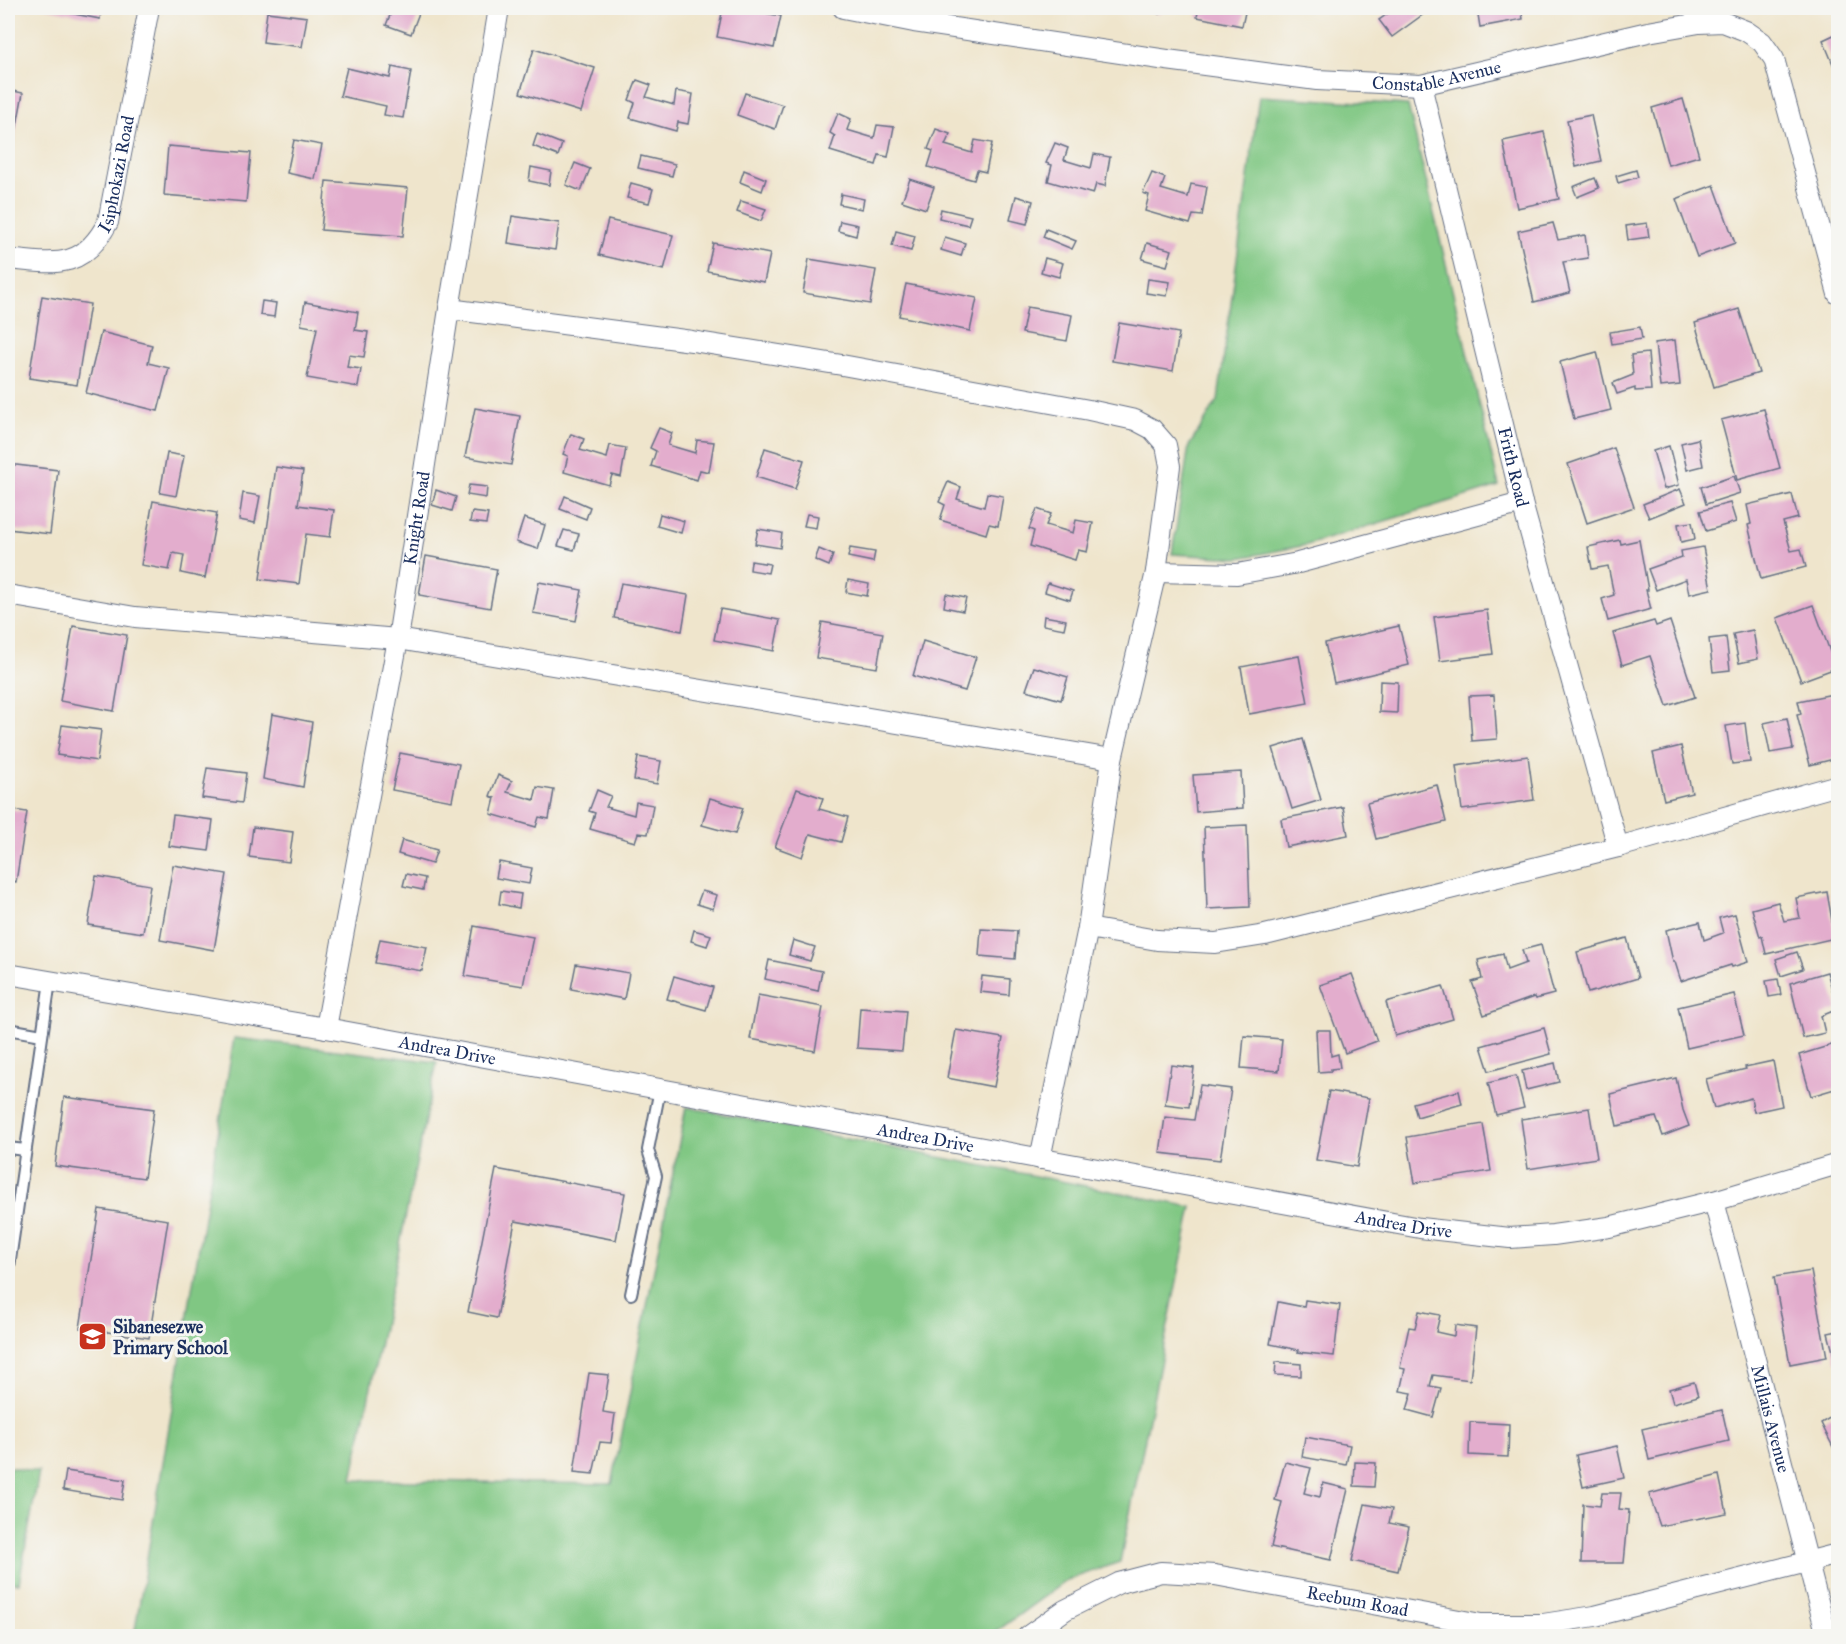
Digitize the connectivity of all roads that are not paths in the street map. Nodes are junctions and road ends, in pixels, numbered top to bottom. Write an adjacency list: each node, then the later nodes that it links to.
1 (149, 8): 7 (street, Isiphokazi Road)
2 (499, 8): 9 (street, Knight Road)
3 (843, 8): 4 (street, Constable Avenue)
4 (915, 15): 5 (street, Constable Avenue)
5 (1421, 85): 6 (street, Constable Avenue); 10 (street, Frith Road)
6 (1829, 221): 8 (street, Constable Avenue)
7 (8, 259)
8 (1839, 294)
9 (449, 309): 11 (street); 13 (street, Knight Road)
10 (1522, 503): 11 (street); 16 (street, Frith Road)
11 (1156, 572): 14 (street)
12 (8, 595): 13 (street)
13 (398, 639): 14 (street); 21 (street, Knight Road)
14 (1112, 759): 17 (street)
15 (1839, 785): 16 (street)
16 (1618, 846): 17 (street)
17 (1088, 928): 26 (street)
18 (8, 974): 19 (street, Andrea Drive)
19 (50, 981): 21 (street, Andrea Drive); 22 (lane)
20 (8, 1029): 22 (lane)
21 (326, 1029): 23 (street, Andrea Drive)
22 (42, 1035): 25 (lane)
23 (660, 1089): 26 (street, Andrea Drive); 30 (lane)
24 (8, 1148): 25 (lane)
25 (26, 1150): 29 (lane)
26 (1040, 1159): 28 (street, Andrea Drive)
27 (1839, 1164): 28 (street, Andrea Drive)
28 (1714, 1201): 32 (street, Millais Avenue)
29 (8, 1275)
30 (631, 1294)
31 (1839, 1554): 32 (street, Reebum Road)
32 (1808, 1563): 33 (street, Reebum Road); 35 (street, Millais Avenue)
33 (1480, 1630): 34 (street, Reebum Road)
34 (1028, 1636)
35 (1827, 1636)

